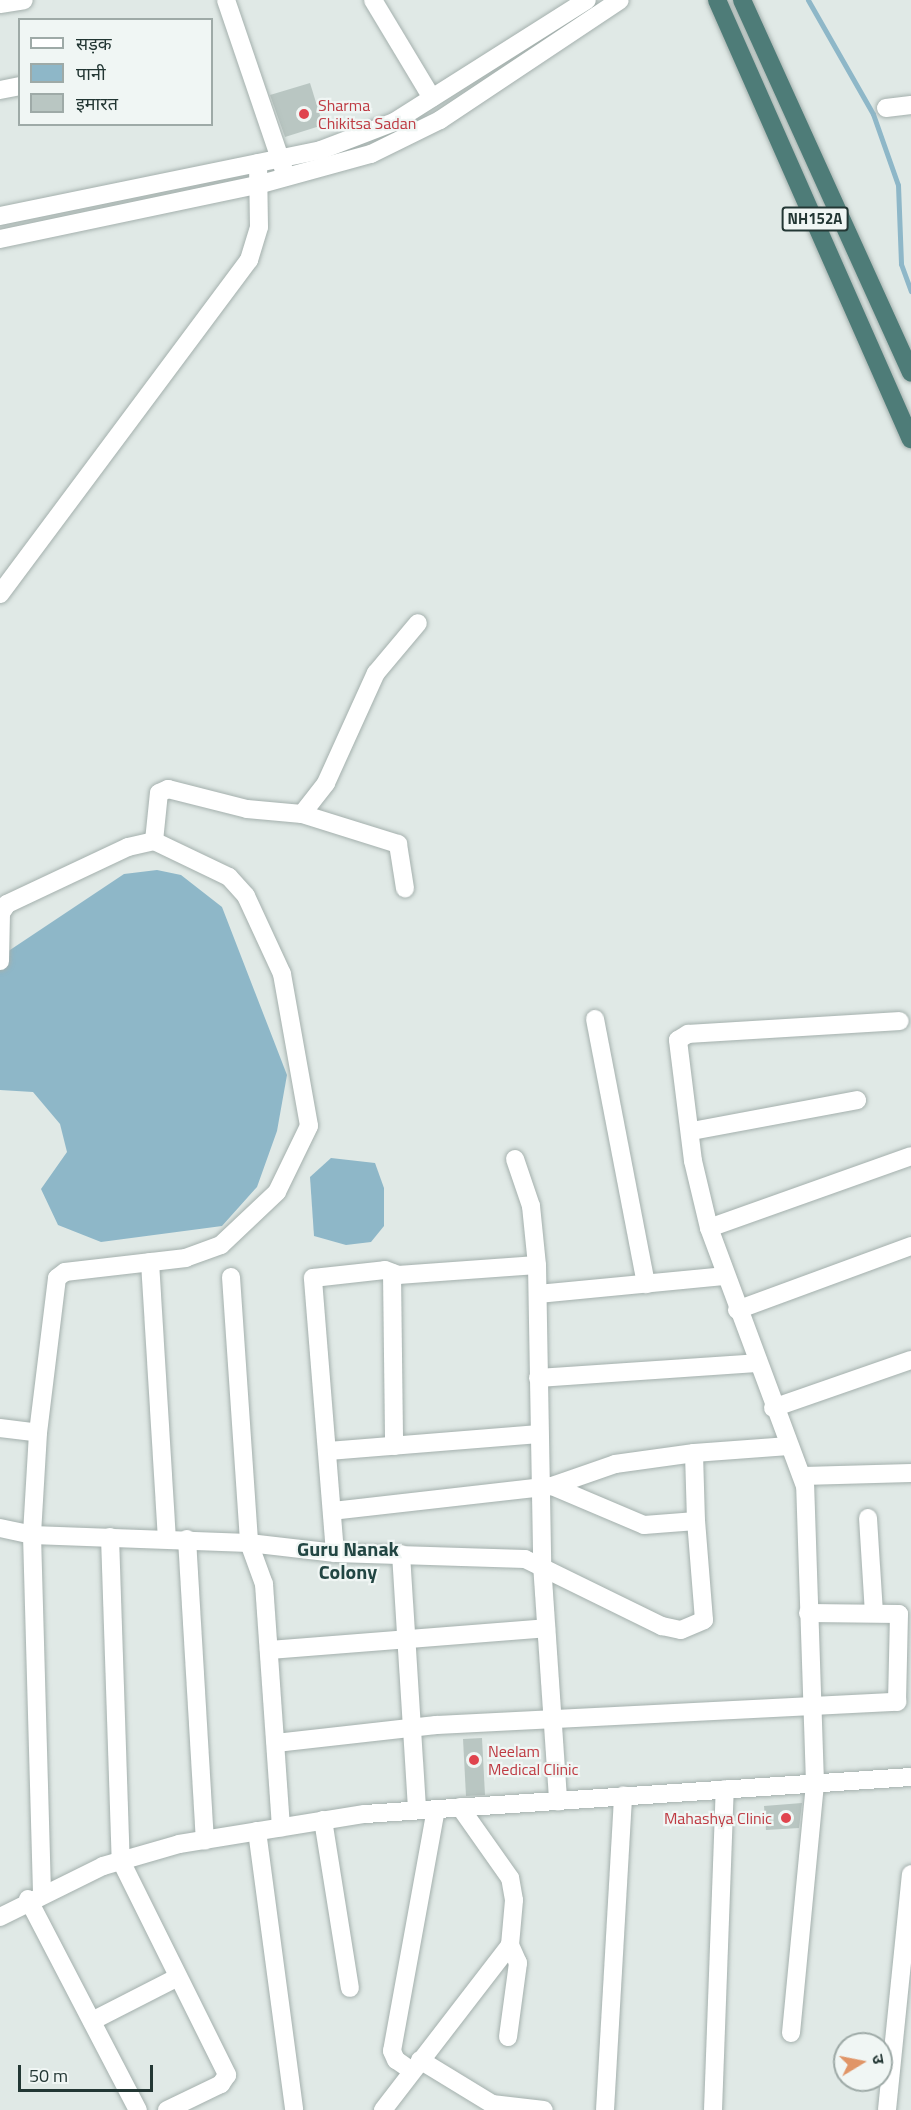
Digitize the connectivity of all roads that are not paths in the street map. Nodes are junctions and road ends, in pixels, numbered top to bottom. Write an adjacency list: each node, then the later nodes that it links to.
1 (24, 0): 8 (street)
2 (226, 0): 15 (street)
3 (373, 0): 12 (street)
4 (587, 0): 9 (street)
5 (620, 0): 17 (street)
6 (717, 0): 22 (highway, NH152A)
7 (742, 0): 21 (highway, NH152A)
8 (0, 4)
9 (568, 5): 12 (street)
10 (18, 86): 11 (street)
11 (0, 90)
12 (432, 98): 15 (street)
13 (911, 105): 14 (street)
14 (886, 108)
15 (280, 158): 16 (street); 17 (street)
16 (258, 163): 18 (street); 19 (street)
17 (287, 178): 18 (street)
18 (261, 184): 20 (street); 23 (street)
19 (0, 216)
20 (0, 238)
21 (911, 373)
22 (911, 440)
23 (0, 594)
24 (418, 623): 25 (street)
25 (302, 814): 26 (street); 27 (street)
26 (153, 841): 28 (street); 37 (street)
27 (405, 888)
28 (0, 961)
29 (594, 1019): 42 (street)
30 (900, 1021): 32 (street)
31 (857, 1100): 32 (street)
32 (692, 1131): 35 (street)
33 (911, 1156): 35 (street)
34 (515, 1159): 38 (street)
35 (709, 1228): 40 (street)
36 (911, 1246): 44 (street)
37 (150, 1262): 50 (street); 65 (street)
38 (537, 1265): 39 (street); 43 (street)
39 (392, 1273): 52 (street); 54 (street)
40 (726, 1276): 42 (street); 44 (street)
41 (231, 1277): 67 (street)
42 (646, 1284): 43 (street)
43 (538, 1294): 47 (street)
44 (737, 1310): 46 (street)
45 (911, 1360): 48 (street)
46 (756, 1363): 47 (street); 48 (street)
47 (538, 1378): 51 (street)
48 (772, 1408): 53 (street)
49 (0, 1428): 50 (street)
50 (38, 1433): 63 (street)
51 (539, 1434): 52 (street); 58 (street)
52 (394, 1446): 54 (street)
53 (789, 1446): 55 (street); 57 (street)
54 (328, 1451): 59 (street)
55 (694, 1453): 58 (street); 61 (street)
56 (911, 1473): 57 (street)
57 (803, 1476): 71 (street)
58 (548, 1488): 59 (street); 61 (street); 70 (street)
59 (333, 1511): 68 (street)
60 (868, 1518): 72 (street)
61 (696, 1521): 70 (street)
62 (0, 1528): 63 (street)
63 (32, 1535): 64 (street); 94 (street)
64 (110, 1537): 65 (street); 92 (street)
65 (168, 1538): 66 (street)
66 (187, 1539): 67 (street); 91 (street)
67 (249, 1543): 68 (street); 75 (street)
68 (335, 1553): 69 (street)
69 (401, 1554): 70 (street); 74 (street)
70 (542, 1564): 73 (street)
71 (808, 1612): 72 (street); 76 (street)
72 (874, 1613): 76 (street)
73 (546, 1628): 74 (street); 77 (street)
74 (406, 1639): 75 (street); 78 (street)
75 (269, 1650): 79 (street)
76 (812, 1708): 77 (street); 81 (street)
77 (552, 1720): 78 (street); 84 (street)
78 (412, 1727): 79 (street); 87 (street)
79 (276, 1743): 89 (street)
80 (911, 1777): 81 (street)
81 (815, 1784): 82 (street); 100 (street)
82 (725, 1790): 83 (street); 110 (street)
83 (624, 1796): 84 (street); 109 (street)
84 (558, 1801): 85 (street)
85 (460, 1807): 86 (street); 96 (street)
86 (436, 1809): 87 (street); 102 (street)
87 (417, 1810): 88 (street)
88 (323, 1820): 89 (street); 98 (street)
89 (281, 1827): 90 (street)
90 (258, 1831): 91 (street); 106 (street)
91 (205, 1840): 92 (street)
92 (121, 1862): 94 (street); 97 (street)
93 (911, 1874): 111 (street)
94 (35, 1896): 95 (street); 99 (street)
95 (0, 1917)
96 (510, 1945): 101 (street); 102 (street)
97 (176, 1977): 99 (street); 105 (street)
98 (350, 1988)
99 (92, 2021): 104 (street)
100 (790, 2033)
101 (508, 2037)
102 (416, 2066): 103 (street); 107 (street)
103 (492, 2107): 108 (street)
104 (138, 2110)
105 (166, 2110)
106 (294, 2110)
107 (384, 2110)
108 (544, 2110)
109 (605, 2110)
110 (713, 2110)
111 (887, 2110)

